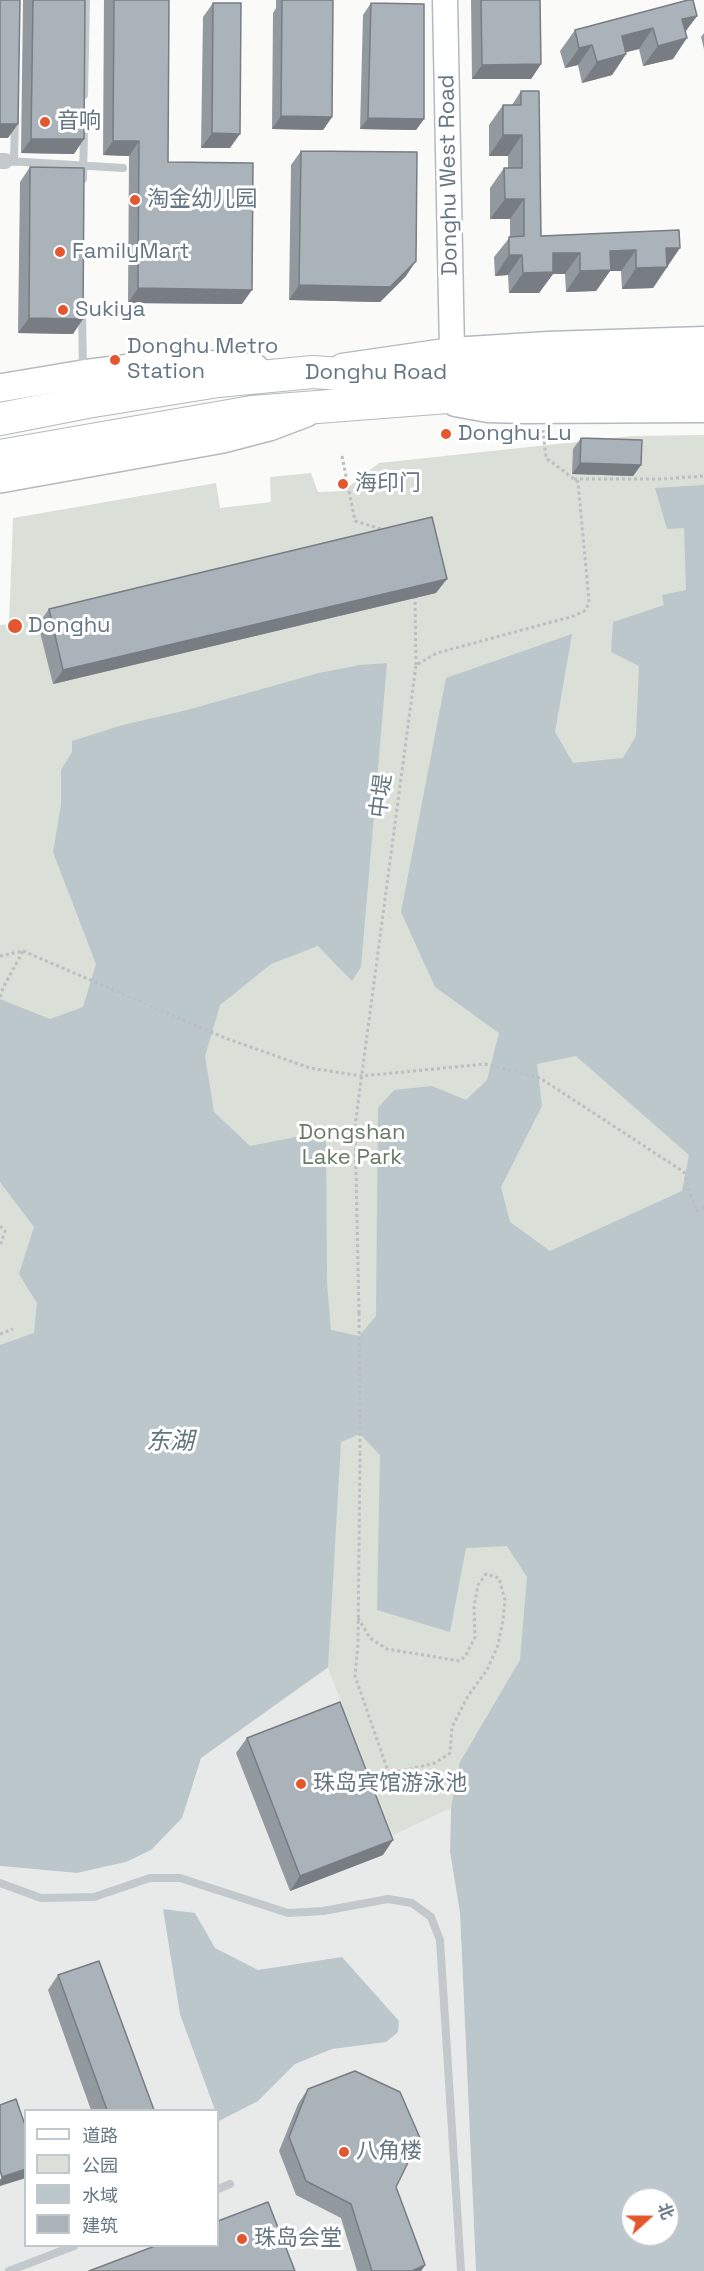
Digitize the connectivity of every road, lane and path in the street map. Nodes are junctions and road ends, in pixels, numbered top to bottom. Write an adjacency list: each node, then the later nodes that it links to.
1 (86, 0): 4 (lane)
2 (445, 0): 12 (main road, Donghu West Road)
3 (15, 104): 6 (lane)
4 (84, 106)
5 (84, 118): 7 (lane)
6 (6, 161): 7 (lane)
7 (83, 165): 8 (lane); 9 (lane)
8 (123, 168)
9 (83, 189)
10 (82, 297): 16 (lane)
11 (704, 339): 12 (main road)
12 (452, 350): 14 (main road)
13 (704, 363): 14 (highway, Donghu Road)
14 (313, 372): 16 (highway, Donghu Road)
15 (0, 388): 16 (main road)
16 (85, 388): 21 (highway, Donghu Road)
17 (704, 388): 18 (highway, Donghu Road)
18 (429, 400): 19 (highway, Donghu Road); 20 (main road)
19 (321, 408): 23 (highway, Donghu Road); 26 (main road)
20 (704, 410)
21 (0, 419)
22 (543, 422): 27 (path)
23 (0, 456)
24 (342, 456): 28 (path)
25 (704, 476): 27 (path)
26 (0, 479)
27 (573, 479): 30 (path)
28 (394, 533)
29 (415, 596): 30 (path, 中堤)
30 (416, 665): 34 (path, 中堤)
31 (23, 951): 32 (path); 33 (path); 34 (path)
32 (0, 956)
33 (0, 998)
34 (362, 1076): 35 (path); 40 (path, 中堤, bridge)
35 (704, 1209)
36 (0, 1227): 37 (path)
37 (0, 1246)
38 (12, 1329): 39 (path)
39 (0, 1334)
40 (358, 1618): 40 (path, 中堤)
41 (0, 1883): 46 (lane)
42 (230, 2184): 43 (lane)
43 (219, 2189)
44 (71, 2247): 45 (lane)
45 (9, 2271)
46 (461, 2271)

